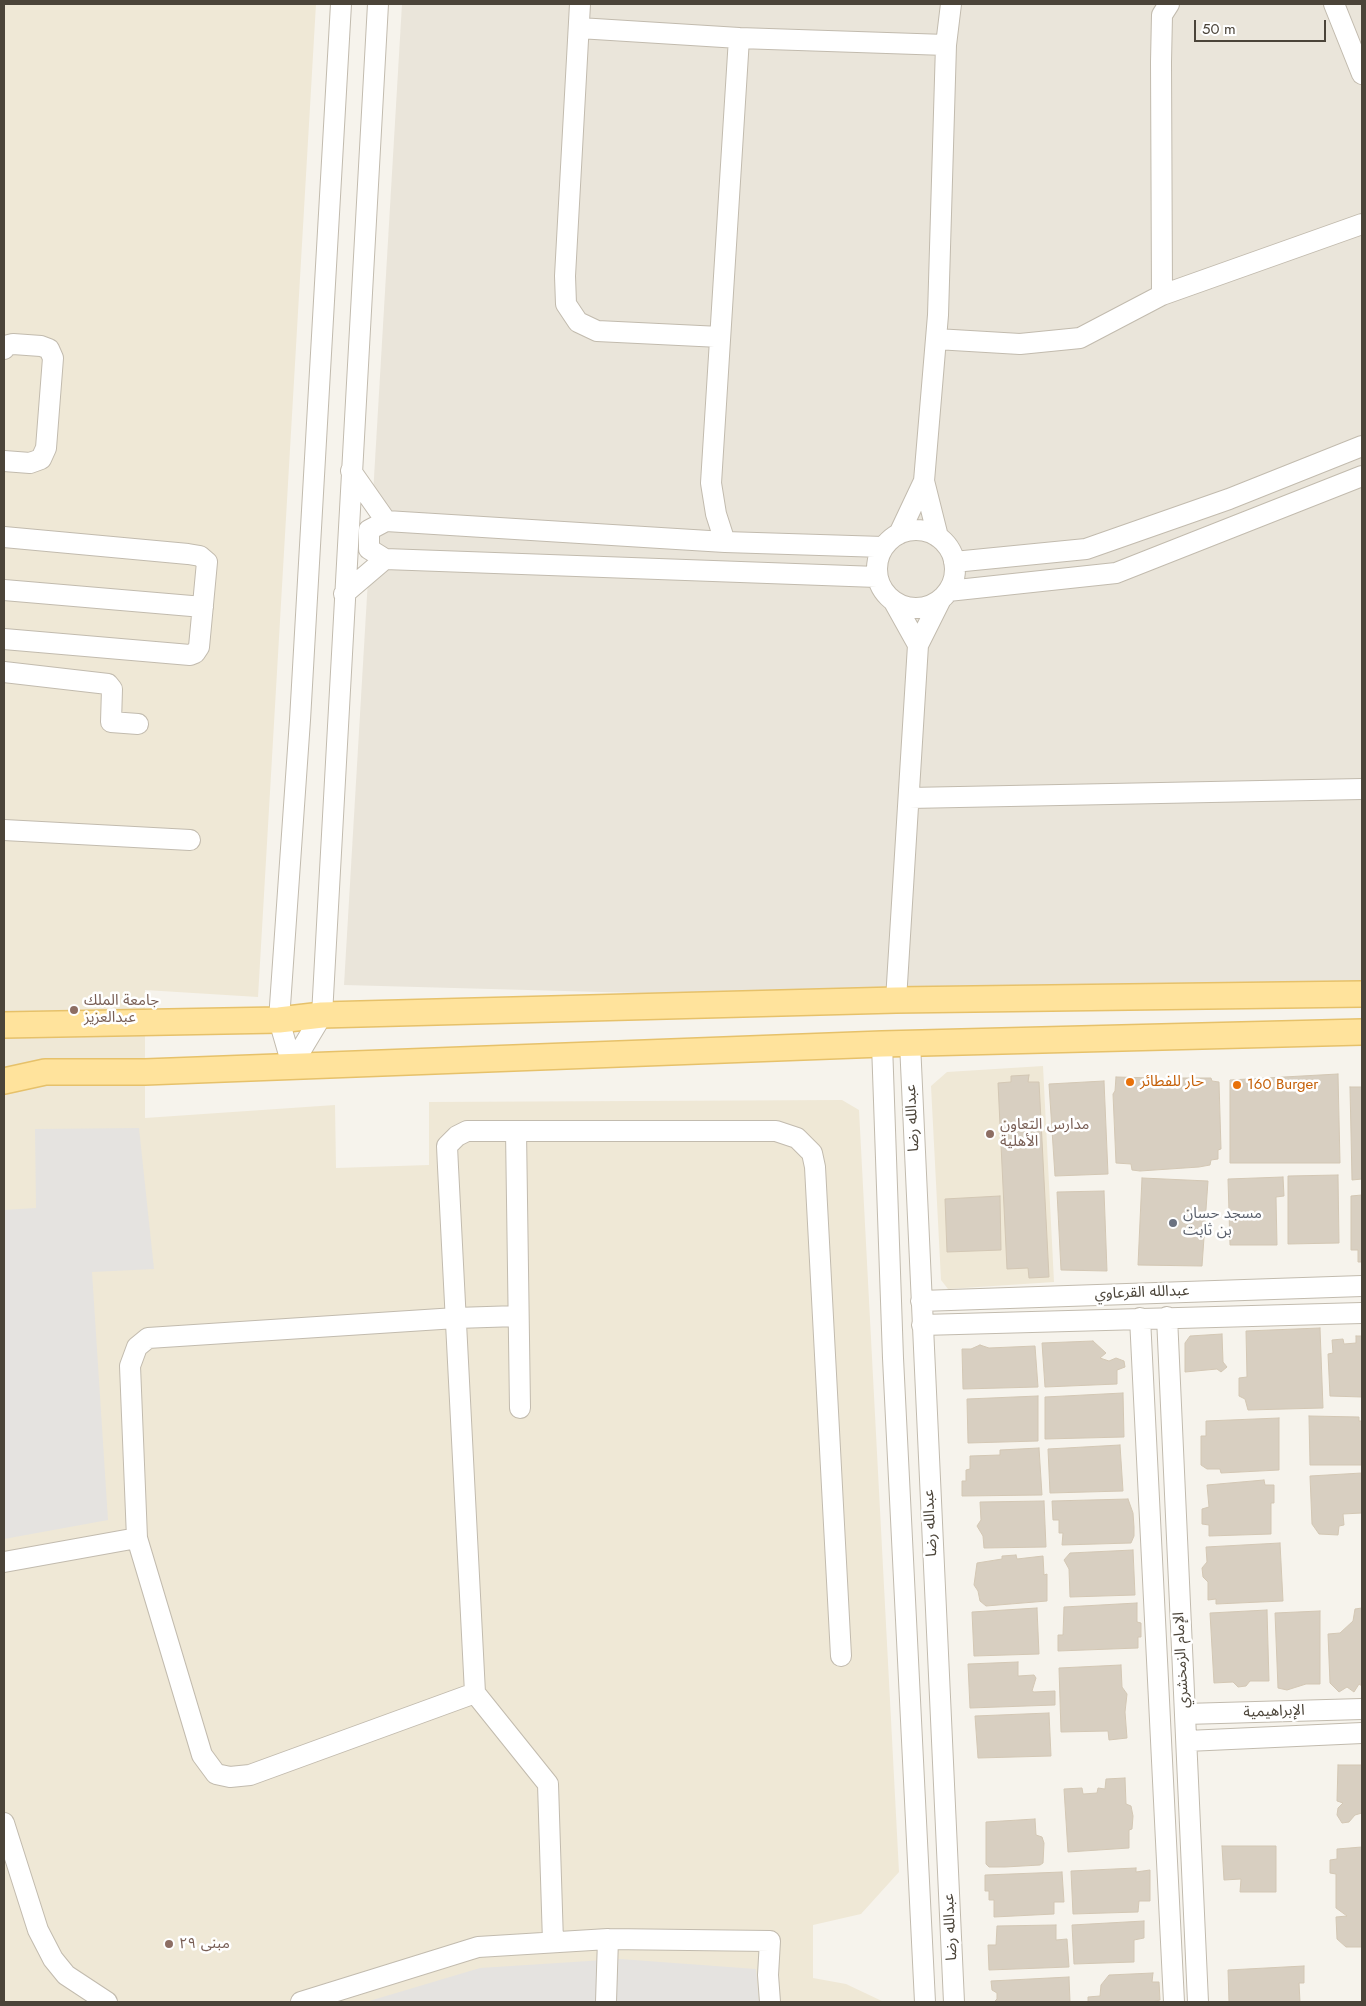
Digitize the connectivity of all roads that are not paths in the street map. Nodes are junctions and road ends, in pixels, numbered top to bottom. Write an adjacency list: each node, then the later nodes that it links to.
1 (341, 4): 46 (street)
2 (378, 4): 18 (street)
3 (580, 4): 7 (street)
4 (951, 4): 9 (street)
5 (1169, 4): 12 (street)
6 (1334, 4): 10 (street)
7 (579, 28): 8 (street); 13 (street)
8 (739, 38): 9 (street); 13 (street)
9 (946, 45): 14 (street)
10 (1362, 74)
11 (1362, 224): 12 (street)
12 (1162, 295): 14 (street)
13 (720, 337): 25 (street)
14 (936, 339): 20 (street)
15 (4, 349): 17 (street)
16 (1362, 446): 28 (street)
17 (4, 461)
18 (351, 471): 21 (street); 31 (street)
19 (1362, 476): 32 (street)
20 (924, 481): 22 (street); 23 (street)
21 (386, 521): 25 (street); 27 (street)
22 (899, 534): 23 (street); 26 (street)
23 (938, 536): 28 (street)
24 (4, 537): 34 (street)
25 (725, 542): 26 (street)
26 (883, 547): 29 (street)
27 (385, 559): 29 (street); 31 (street)
28 (954, 562): 32 (street)
29 (877, 577): 33 (street)
30 (4, 590): 34 (street)
31 (344, 594): 45 (street)
32 (945, 595): 33 (street); 36 (street)
33 (894, 602): 36 (street)
34 (203, 607): 35 (street)
35 (4, 639)
36 (918, 645): 40 (street)
37 (4, 672): 38 (street)
38 (138, 724)
39 (1362, 789): 40 (street)
40 (908, 798): 44 (street)
41 (4, 830): 42 (street)
42 (190, 840)
43 (1362, 994): 44 (main road)
44 (896, 1000): 45 (main road)
45 (322, 1015): 46 (main road); 51 (street)
46 (279, 1020): 47 (main road); 51 (street)
47 (4, 1025)
48 (1362, 1032): 49 (main road)
49 (910, 1043): 50 (main road); 55 (street, عبدالله رضا)
50 (882, 1044): 51 (main road); 63 (street, عبدالله رضا)
51 (292, 1066): 52 (main road)
52 (4, 1081)
53 (516, 1131): 57 (street); 59 (street); 67 (street)
54 (1362, 1286): 55 (street, عبدالله القرعاوي)
55 (921, 1300): 61 (street, عبدالله رضا)
56 (1362, 1312): 58 (street, عبدالله القرعاوي)
57 (518, 1316): 59 (street); 64 (street)
58 (1167, 1317): 60 (street, عبدالله القرعاوي); 70 (street, الإمام الزمخشري)
59 (456, 1318): 65 (street); 68 (street)
60 (1140, 1318): 61 (street, عبدالله القرعاوي); 82 (street, الإمام الزمخشري)
61 (922, 1325): 62 (street, عبدالله رضا)
62 (923, 1354): 63 (street); 81 (street, عبدالله رضا)
63 (893, 1358): 80 (street, عبدالله رضا)
64 (520, 1408)
65 (137, 1538): 66 (street); 68 (street)
66 (4, 1562)
67 (841, 1656)
68 (475, 1693): 75 (street)
69 (1362, 1709): 70 (street, الإبراهيمية)
70 (1185, 1714): 72 (street, الإمام الزمخشري)
71 (1362, 1733): 72 (street, الإبراهيمية)
72 (1187, 1741): 83 (street, الإمام الزمخشري)
73 (4, 1823): 76 (street)
74 (608, 1939): 75 (street); 78 (street); 79 (street)
75 (553, 1942): 77 (street)
76 (107, 2002)
77 (302, 2002)
78 (606, 2002)
79 (770, 2002)
80 (925, 2002)
81 (954, 2002)
82 (1174, 2002)
83 (1198, 2002)

